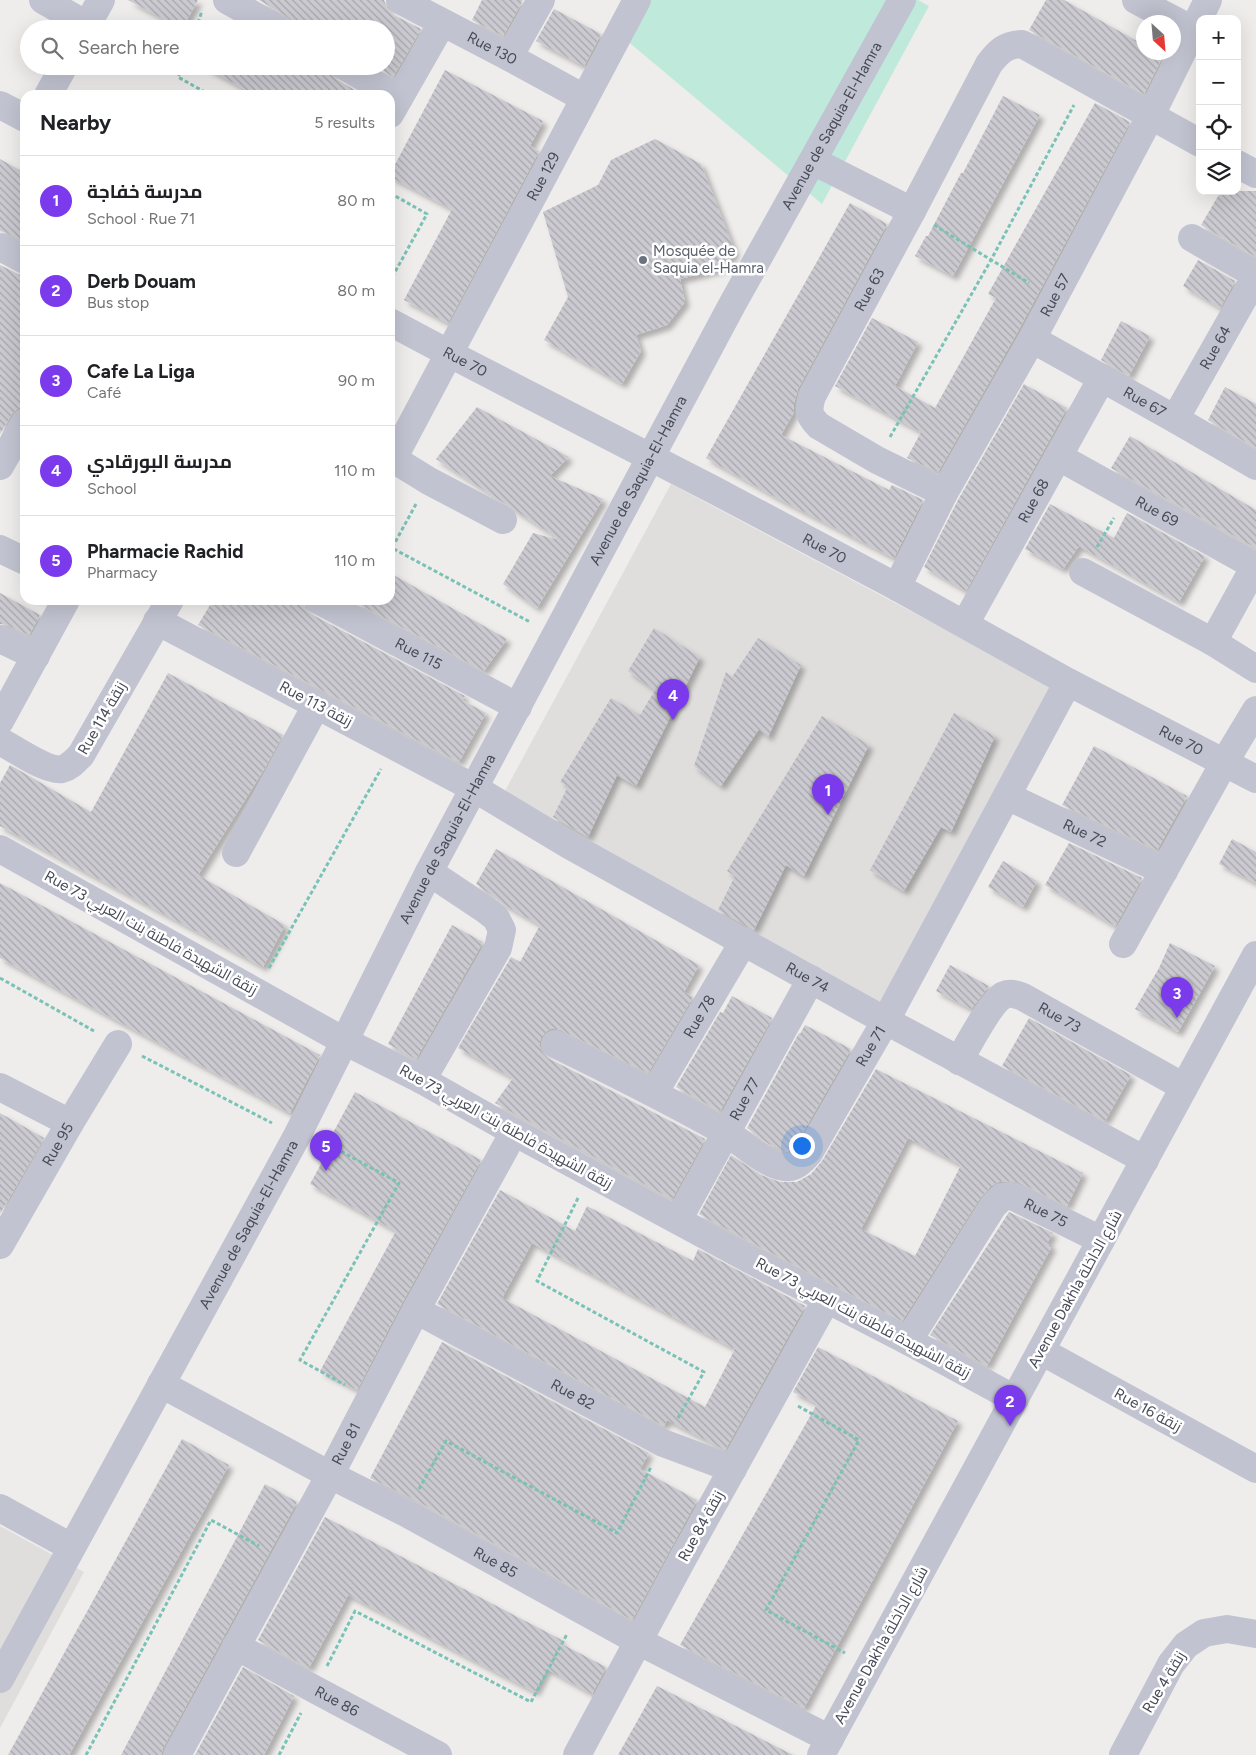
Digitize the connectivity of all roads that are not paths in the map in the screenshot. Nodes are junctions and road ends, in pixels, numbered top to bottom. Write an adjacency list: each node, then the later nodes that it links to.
1 (43, 0): 10 (street)
2 (101, 0): 11 (street)
3 (227, 0): 12 (street)
4 (400, 0): 13 (street, Rue 130)
5 (541, 0): 15 (street)
6 (637, 0): 20 (street, Rue 129)
7 (902, 0): 26 (street, Avenue de Saquia-El-Hamra)
8 (1136, 0): 14 (street)
9 (1208, 0): 14 (street, Rue 57)
10 (75, 20)
11 (90, 20)
12 (262, 20)
13 (442, 23): 15 (street, Rue 130); 22 (street)
14 (1193, 30): 24 (street, Rue 57)
15 (509, 57): 20 (street, Rue 130)
16 (59, 75): 18 (street)
17 (355, 75): 19 (street)
18 (51, 90)
19 (375, 90)
20 (584, 98): 36 (street, Rue 129)
21 (0, 105): 23 (street)
22 (395, 106)
23 (20, 115)
24 (1151, 115): 25 (street); 29 (street, Rue 63); 35 (street, Rue 57)
25 (1196, 141)
26 (813, 161): 29 (street); 41 (street, Avenue de Saquia-El-Hamra)
27 (1241, 166): 28 (street)
28 (1256, 174)
29 (912, 212): 46 (street, Rue 63)
30 (1192, 238): 33 (street)
31 (0, 246): 32 (street)
32 (20, 257)
33 (1256, 275): 38 (street, Rue 64)
34 (395, 325): 36 (street, Rue 70)
35 (1032, 339): 37 (street, Rue 67); 46 (street, Rue 57)
36 (450, 354): 40 (street, Rue 129); 41 (street, Rue 70)
37 (1102, 378): 38 (street, Rue 67); 42 (street, Rue 68)
38 (1175, 419): 45 (street, Rue 67)
39 (20, 439): 44 (street)
40 (395, 453)
41 (651, 457): 52 (street, Rue 70); 63 (street, Avenue de Saquia-El-Hamra)
42 (1059, 458): 50 (street, Rue 69); 56 (street, Rue 68)
43 (395, 460): 47 (street)
44 (0, 466)
45 (1256, 466)
46 (944, 493): 52 (street, Rue 57)
47 (503, 520)
48 (0, 549): 49 (street)
49 (20, 559)
50 (1256, 565): 58 (street, Rue 69)
51 (1083, 572): 58 (street)
52 (897, 587): 56 (street, Rue 70)
53 (63, 605): 59 (street)
54 (327, 605): 63 (street, Rue 115)
55 (163, 611): 62 (street, Rue 113 زنقة); 66 (street, Rue 114 زنقة)
56 (965, 624): 61 (street, Rue 70)
57 (0, 640): 59 (street)
58 (1213, 642): 60 (street)
59 (36, 656): 65 (street)
60 (1256, 669)
61 (1068, 682): 67 (street, Rue 70); 70 (street, Rue 71)
62 (317, 704): 69 (street, Rue 113 زنقة); 72 (street)
63 (518, 707): 69 (street, Avenue de Saquia-El-Hamra)
64 (1256, 710): 67 (street)
65 (0, 722)
66 (0, 741)
67 (1224, 763): 68 (street, Rue 70); 73 (street)
68 (1256, 779)
69 (474, 788): 74 (street, Avenue de Saquia-El-Hamra); 75 (street, Rue 74)
70 (1007, 796): 73 (street, Rue 72); 79 (street, Rue 71)
71 (0, 849): 80 (street, Rue 73 زنقة الشهيدة فاطنة بنت العربي)
72 (236, 853)
73 (1164, 871): 76 (street)
74 (429, 872): 80 (street, Avenue de Saquia-El-Hamra); 84 (street)
75 (744, 941): 78 (street, Rue 74); 87 (street, Rue 78)
76 (1123, 944)
77 (1256, 955): 86 (street, Avenue Dakhla شارع الداخلة)
78 (812, 979): 79 (street, Rue 74); 90 (street, Rue 77)
79 (886, 1020): 83 (street, Rue 74); 90 (street, Rue 71)
80 (344, 1041): 84 (street, Rue 73 زنقة الشهيدة فاطنة بنت العربي); 99 (street, Avenue de Saquia-El-Hamra)
81 (118, 1044): 88 (street, Rue 95)
82 (555, 1044): 87 (street, Rue 71)
83 (959, 1061): 86 (street, Rue 73); 91 (street, Rue 74)
84 (422, 1080): 89 (street, Rue 73 زنقة الشهيدة فاطنة بنت العربي)
85 (0, 1087): 88 (street)
86 (1184, 1087): 91 (street, Avenue Dakhla شارع الداخلة)
87 (654, 1093): 90 (street, Rue 71)
88 (70, 1123): 94 (street, Rue 95)
89 (514, 1132): 92 (street, Rue 73 زنقة الشهيدة فاطنة بنت العربي); 96 (street, Rue 81)
90 (727, 1133): 92 (street, Rue 77)
91 (1145, 1160): 93 (street, Avenue Dakhla شارع الداخلة)
92 (678, 1220): 95 (street, Rue 73 زنقة الشهيدة فاطنة بنت العربي)
93 (1101, 1240): 97 (street, Rue 75); 98 (street, Avenue Dakhla شارع الداخلة)
94 (0, 1245)
95 (827, 1299): 97 (street, Rue 73 زنقة الشهيدة فاطنة بنت العربي); 101 (street, Rue 84 زنقة)
96 (416, 1310): 101 (street, Rue 82); 103 (street, Rue 81)
97 (908, 1341): 100 (street, Rue 73 زنقة الشهيدة فاطنة بنت العربي)
98 (1041, 1351): 100 (street, Avenue Dakhla شارع الداخلة); 102 (street, Rue 16 زنقة)
99 (161, 1384): 103 (street, Rue 85); 105 (street, Avenue de Saquia-El-Hamra)
100 (1015, 1399): 110 (street, Avenue Dakhla شارع الداخلة)
101 (733, 1469): 107 (street, Rue 84 زنقة)
102 (1256, 1469)
103 (330, 1475): 107 (street, Rue 85); 108 (street, Rue 81)
104 (0, 1508): 105 (street)
105 (71, 1547): 109 (street, Avenue de Saquia-El-Hamra)
106 (1255, 1633): 114 (street, Rue 4 زنقة)
107 (638, 1642): 110 (street, Rue 85); 113 (street, Rue 84 زنقة)
108 (236, 1646): 111 (street, Rue 81); 112 (street, Rue 86)
109 (0, 1679)
110 (826, 1747)
111 (176, 1755)
112 (438, 1755)
113 (577, 1755)
114 (1123, 1755)

